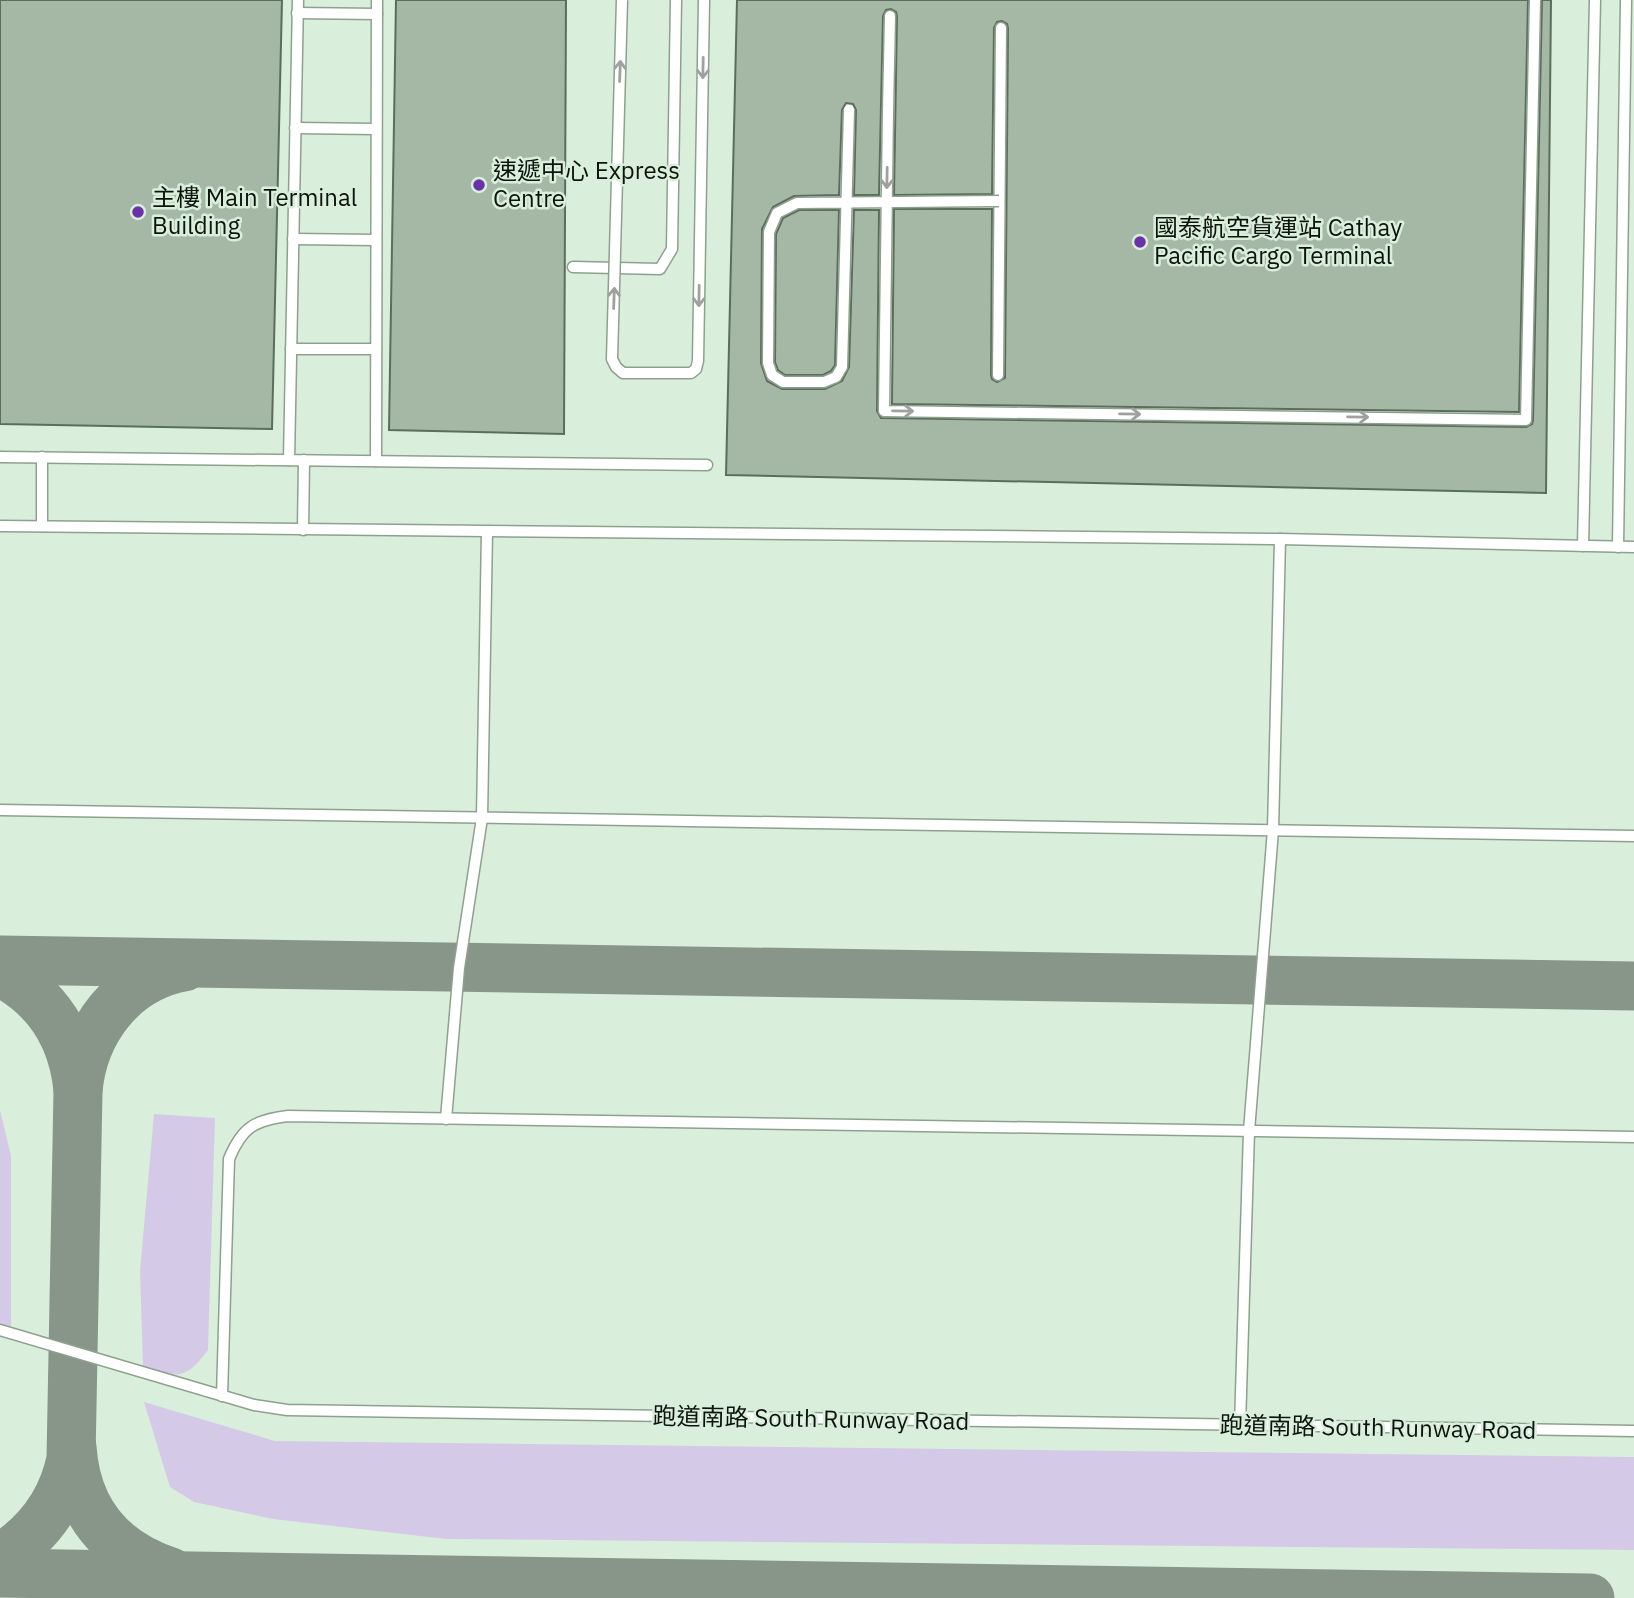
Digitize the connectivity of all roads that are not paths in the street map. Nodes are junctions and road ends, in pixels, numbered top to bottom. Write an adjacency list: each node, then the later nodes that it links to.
1 (298, 0): 9 (lane)
2 (377, 0): 10 (lane)
3 (622, 0): 5 (lane, one-way to 3, bridge)
4 (676, 0): 19 (lane)
5 (704, 0)
6 (1535, 0): 11 (lane, one-way to 6, bridge)
7 (1595, 0): 34 (lane)
8 (1626, 0): 35 (lane)
9 (297, 13): 10 (lane); 14 (lane)
10 (377, 14): 15 (lane)
11 (890, 16)
12 (1001, 28): 16 (lane)
13 (849, 110): 16 (lane, bridge)
14 (295, 128): 15 (lane); 17 (lane)
15 (376, 129): 18 (lane)
16 (999, 201): 22 (lane)
17 (293, 239): 18 (lane); 20 (lane)
18 (376, 240): 21 (lane)
19 (573, 267)
20 (291, 349): 21 (lane); 25 (lane)
21 (376, 349): 27 (lane)
22 (998, 375)
23 (0, 457): 24 (lane)
24 (42, 457): 25 (lane); 30 (lane)
25 (289, 460): 26 (lane)
26 (304, 460): 27 (lane); 31 (lane)
27 (376, 461): 28 (lane)
28 (708, 465)
29 (0, 526): 30 (lane)
30 (41, 526): 31 (lane)
31 (303, 530): 32 (lane)
32 (487, 532): 33 (lane); 38 (lane)
33 (1280, 539): 34 (lane); 39 (lane)
34 (1583, 546): 35 (lane)
35 (1618, 547): 36 (lane)
36 (1634, 547)
37 (0, 810): 38 (lane)
38 (482, 818): 39 (lane); 41 (lane)
39 (1273, 830): 40 (lane); 42 (lane)
40 (1634, 836)
41 (446, 1119): 42 (lane); 45 (lane)
42 (1249, 1131): 43 (lane); 46 (lane)
43 (1634, 1137)
44 (0, 1330): 45 (lane, 跑道南路 South Runway Road)
45 (222, 1396): 46 (lane, 跑道南路 South Runway Road)
46 (1240, 1426): 47 (lane, 跑道南路 South Runway Road)
47 (1634, 1431)

